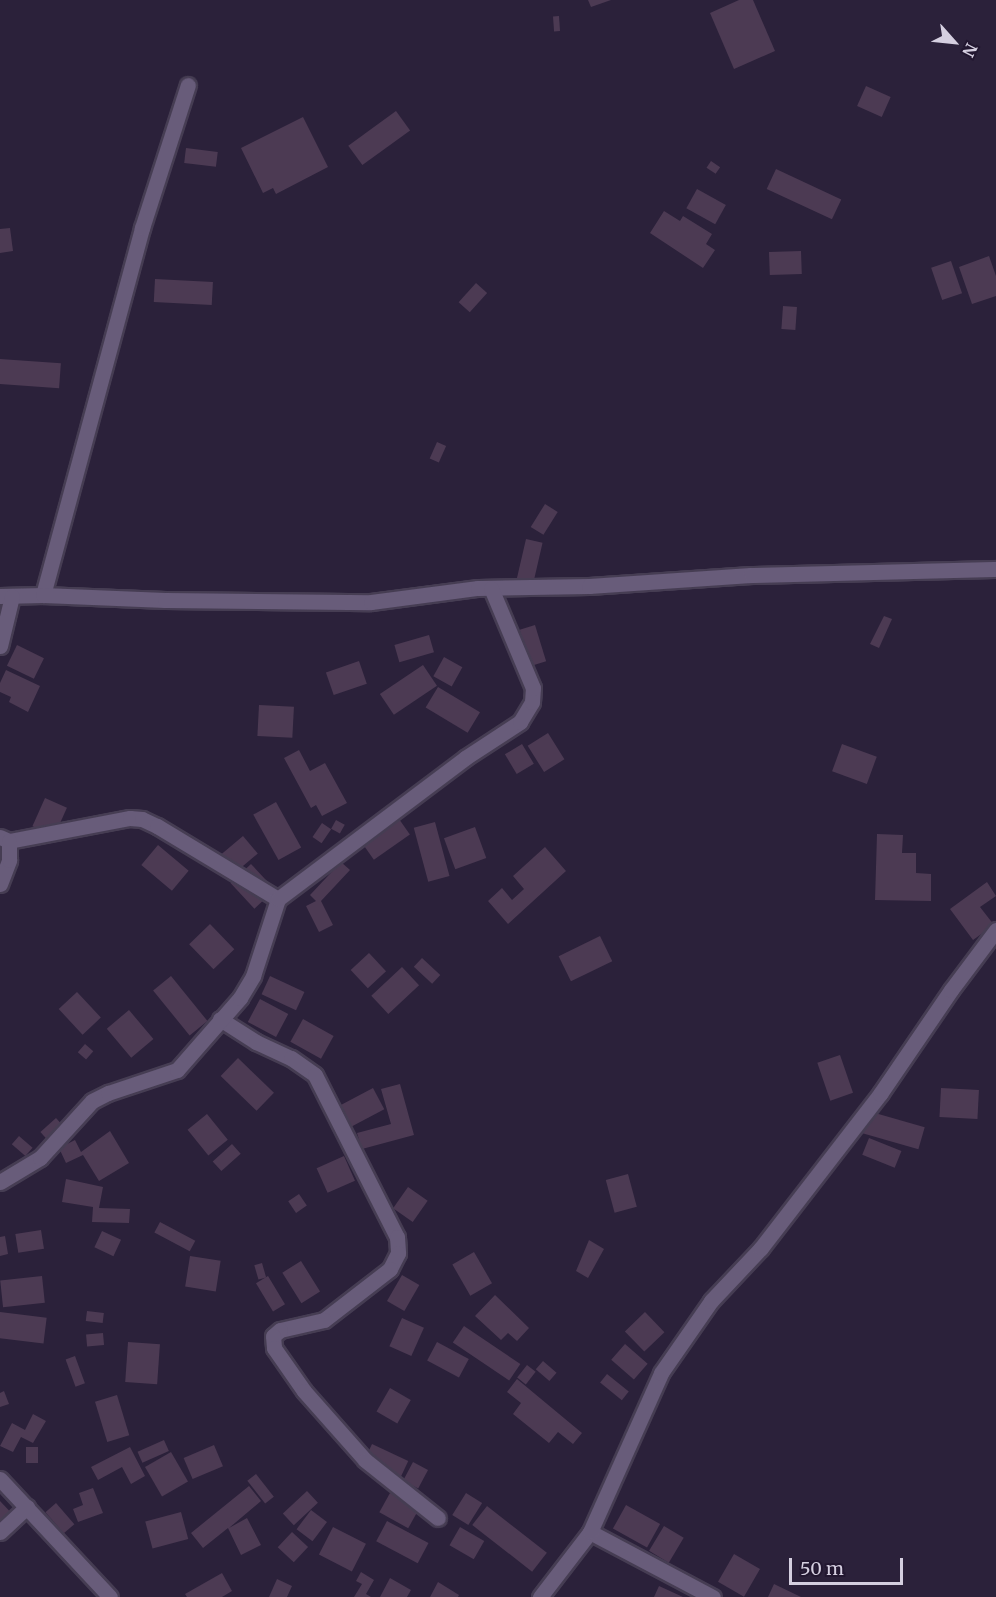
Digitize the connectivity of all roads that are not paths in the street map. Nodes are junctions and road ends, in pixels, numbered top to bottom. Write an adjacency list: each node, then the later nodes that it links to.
1 (188, 85): 4 (street)
2 (996, 569): 3 (street)
3 (491, 588): 4 (street); 9 (street)
4 (43, 595): 5 (street)
5 (6, 596): 6 (street)
6 (0, 646)
7 (5, 839): 8 (street); 9 (street)
8 (0, 884)
9 (278, 899): 11 (street)
10 (996, 930): 17 (street)
11 (220, 1019): 12 (street); 15 (street)
12 (0, 1182)
13 (0, 1479): 14 (street)
14 (27, 1507): 16 (street); 18 (street)
15 (438, 1518)
16 (0, 1532)
17 (590, 1532): 19 (street); 20 (street)
18 (110, 1597)
19 (540, 1597)
20 (713, 1597)

